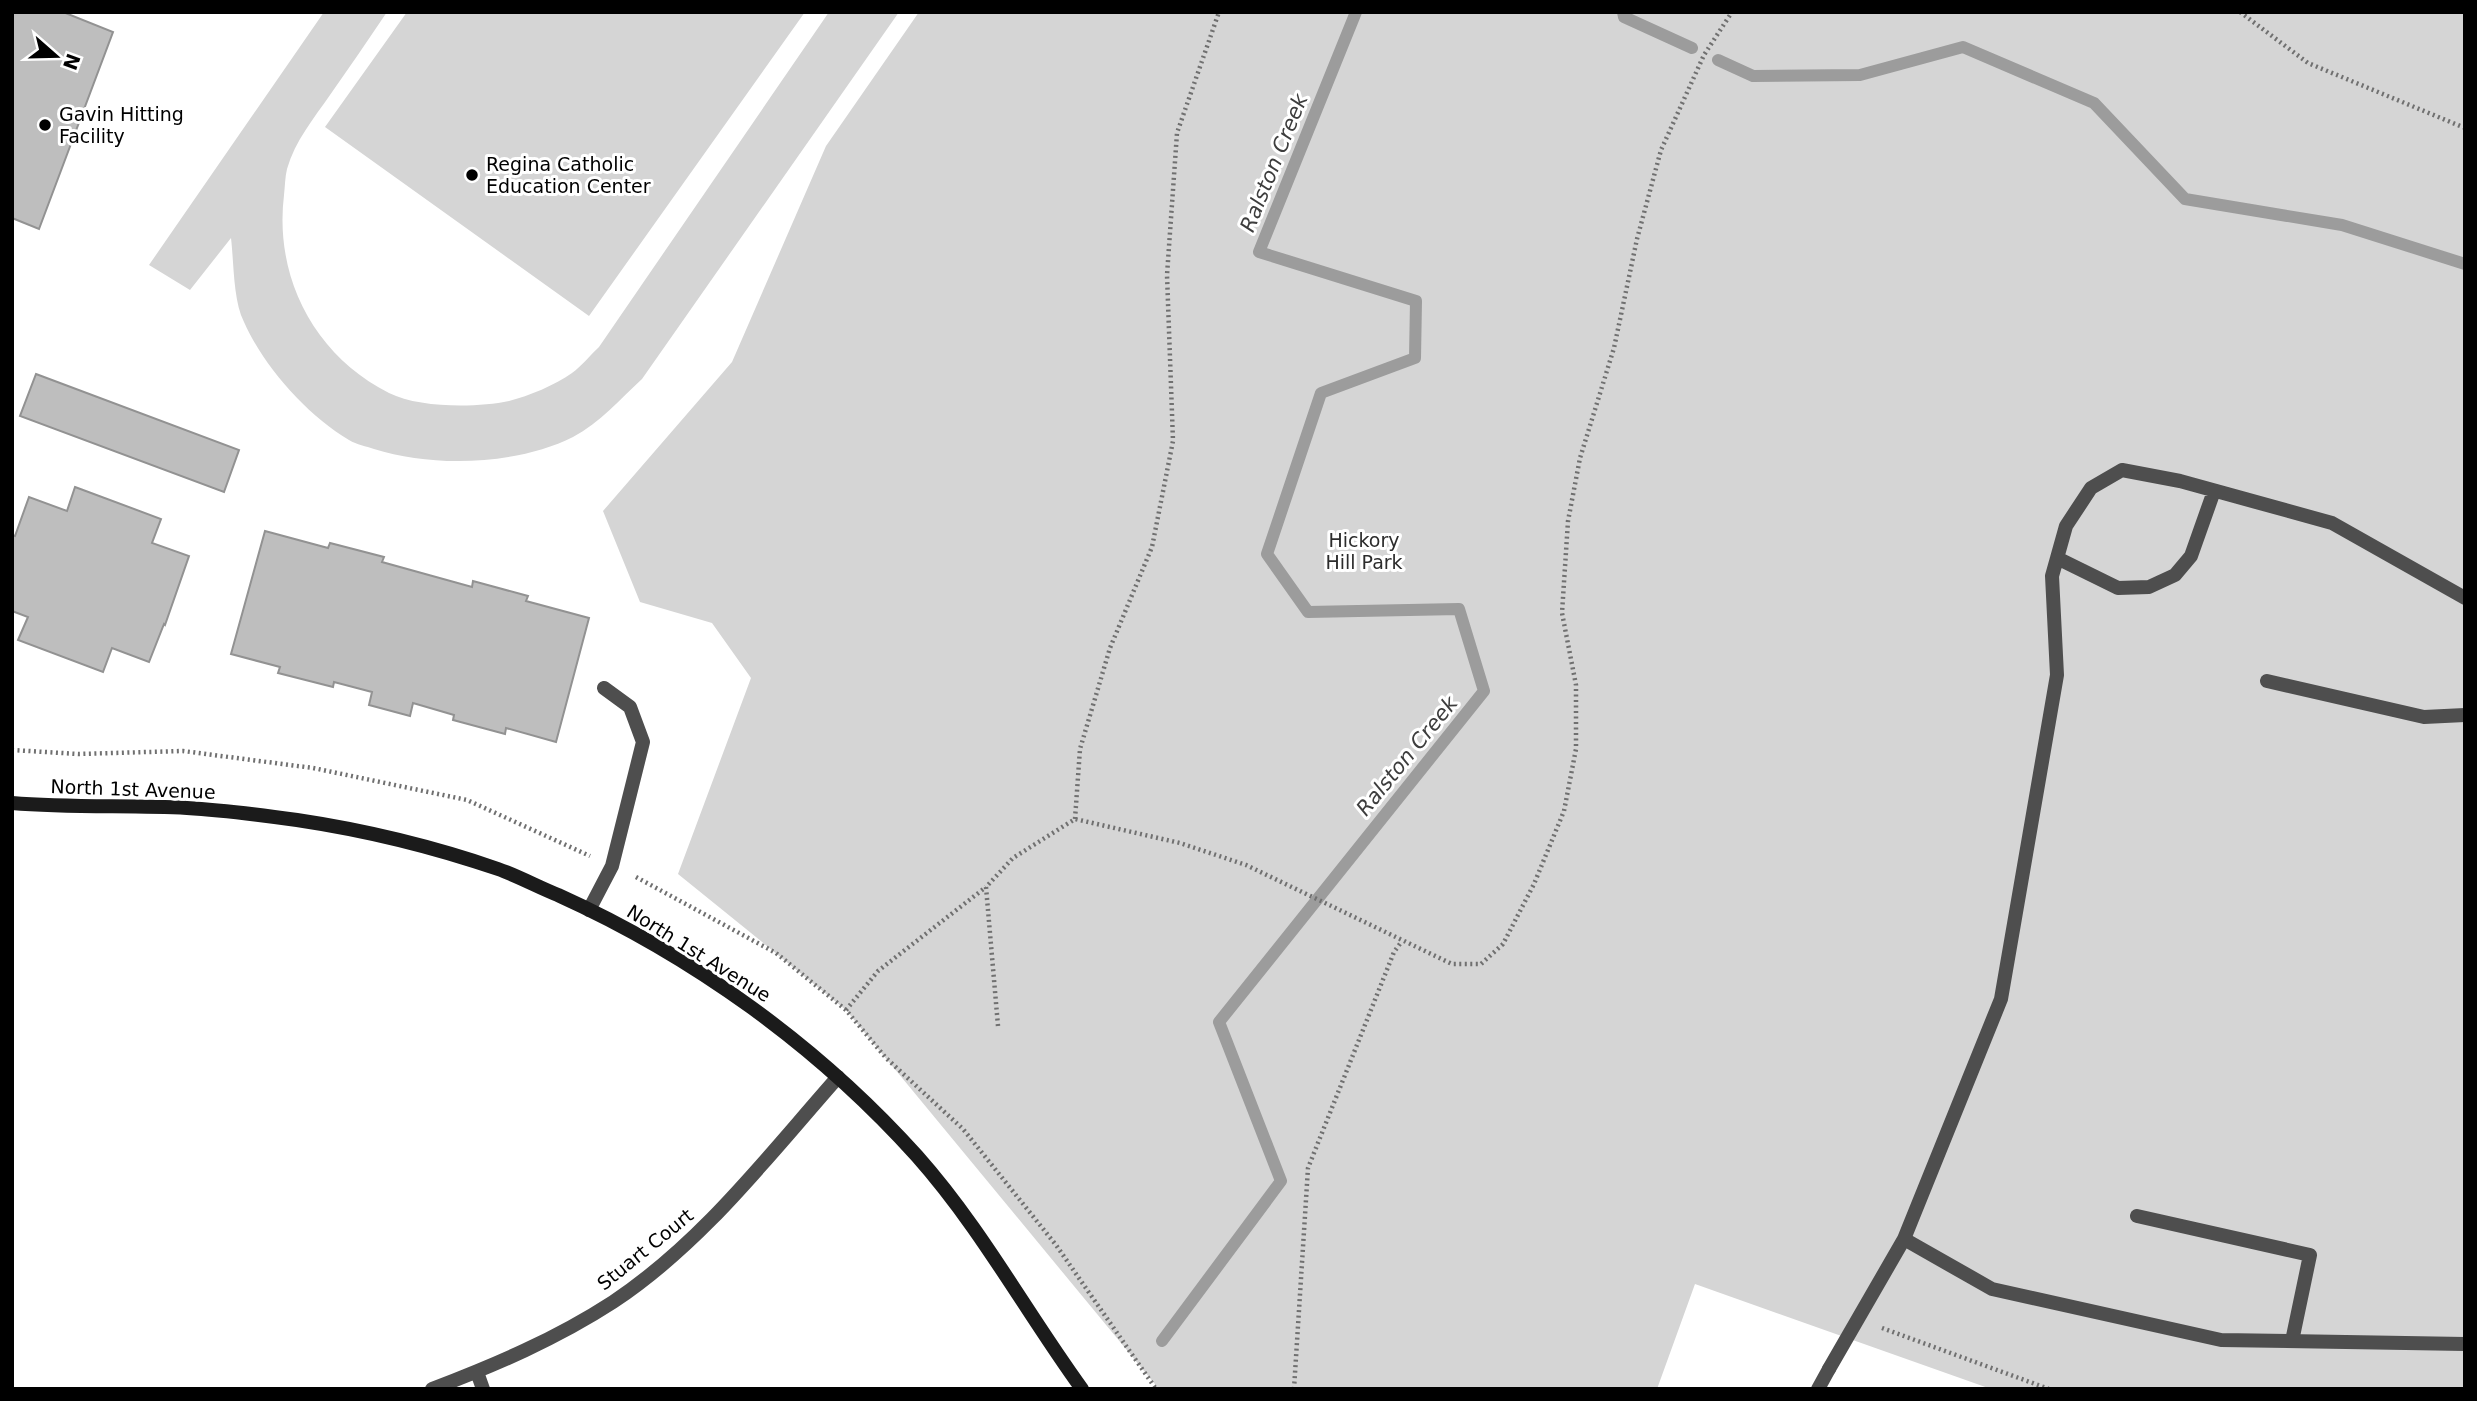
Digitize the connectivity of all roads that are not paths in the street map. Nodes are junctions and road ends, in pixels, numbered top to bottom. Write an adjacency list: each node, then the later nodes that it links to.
1 (2214, 491): 2 (street); 2 (street); 3 (street)
2 (2057, 558): 11 (street)
3 (2465, 598)
4 (2267, 681): 6 (street)
5 (604, 688): 8 (street)
6 (2465, 715)
7 (12, 803): 8 (main road, North 1st Avenue)
8 (589, 910): 9 (main road, North 1st Avenue)
9 (838, 1077): 14 (street, Stuart Court); 17 (main road, North 1st Avenue)
10 (2137, 1216): 12 (street)
11 (1904, 1239): 12 (street); 18 (street)
12 (2292, 1341): 13 (street)
13 (2465, 1343)
14 (477, 1372): 15 (street, Stuart Court); 16 (street)
15 (432, 1389)
16 (483, 1389)
17 (1082, 1389)
18 (1818, 1389)

